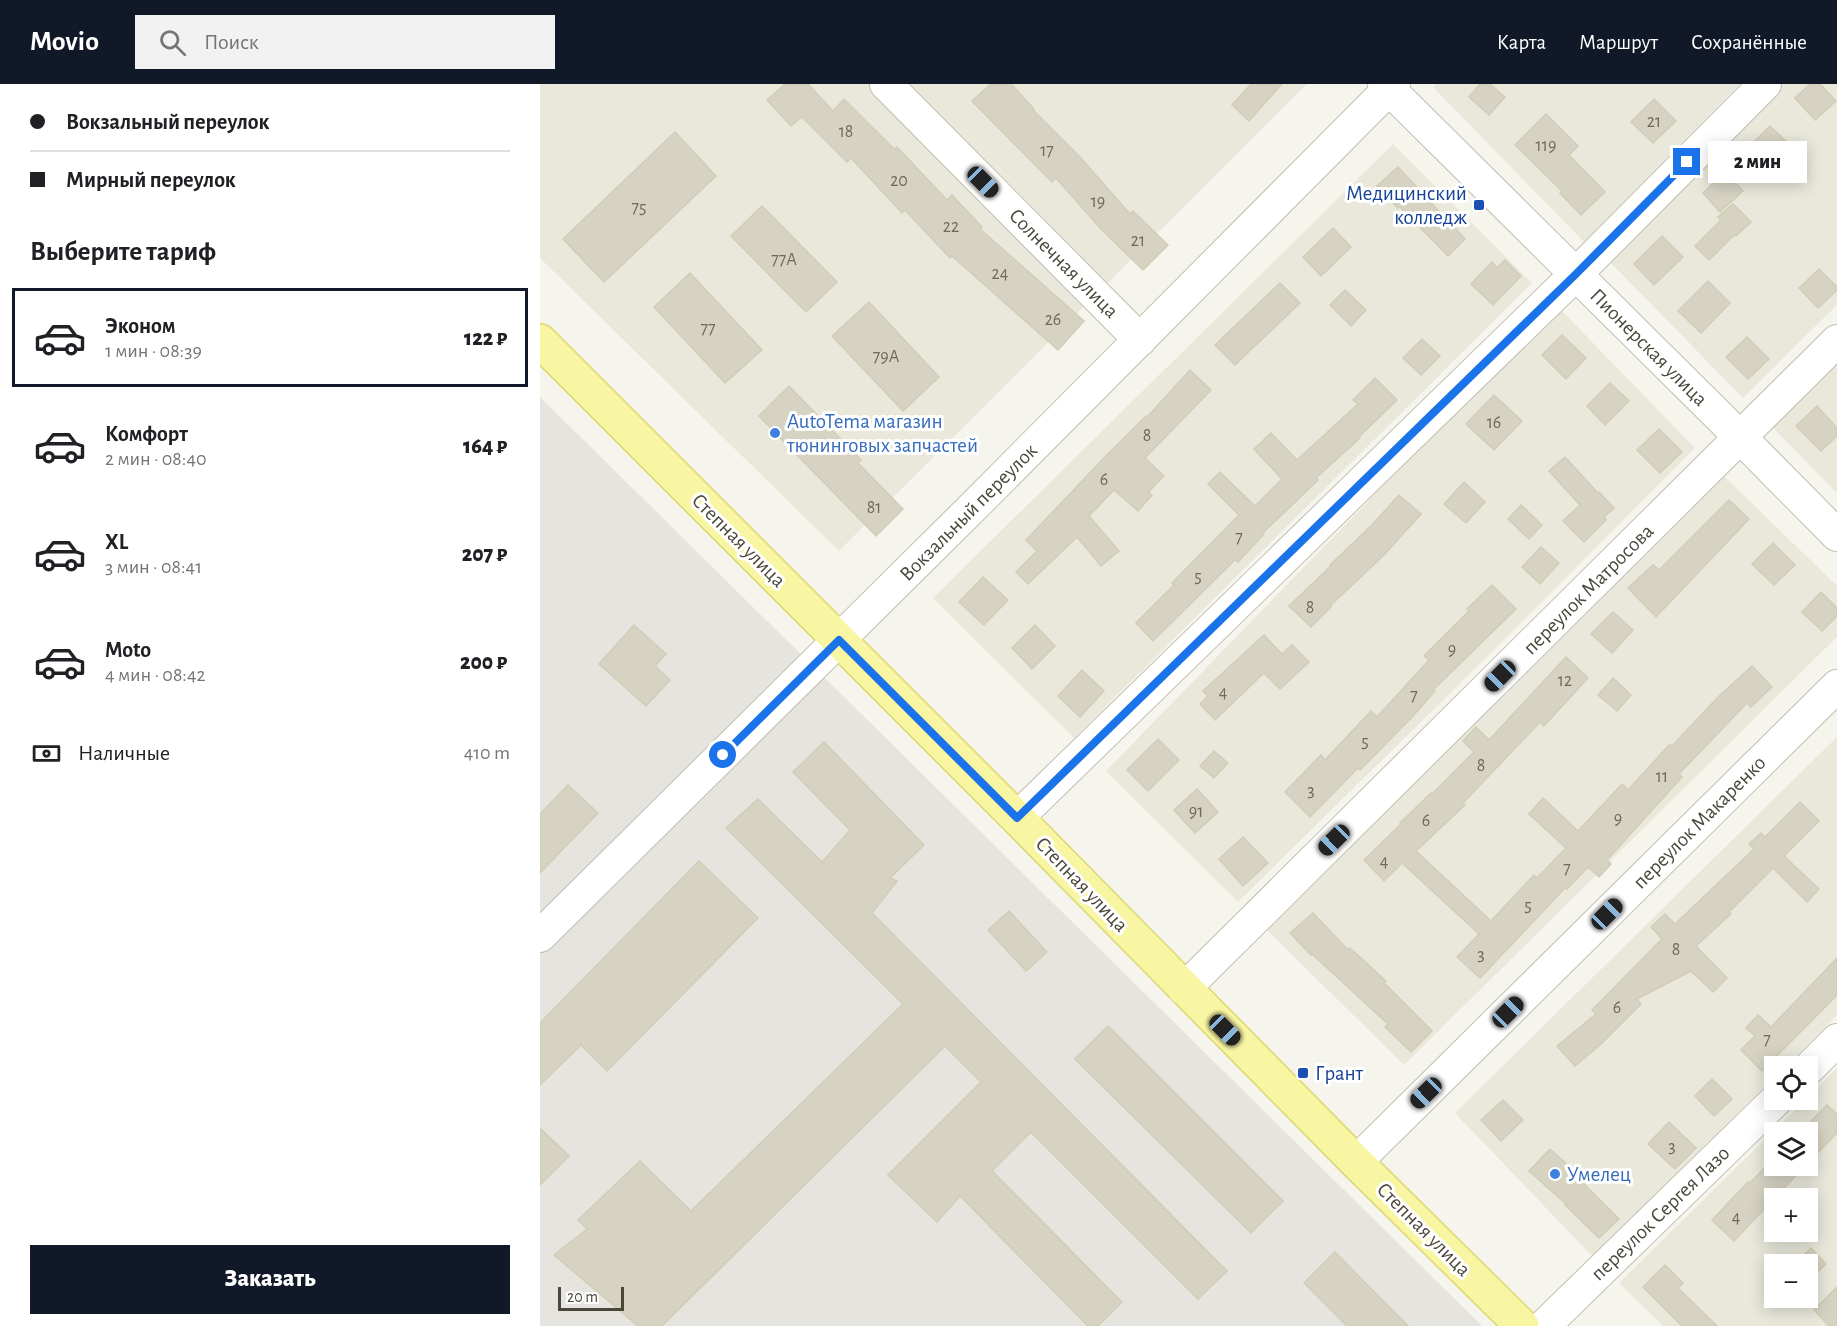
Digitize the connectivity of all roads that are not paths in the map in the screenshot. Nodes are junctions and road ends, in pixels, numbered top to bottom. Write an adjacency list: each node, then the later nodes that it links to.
1 (886, 84): 5 (street, Солнечная улица)
2 (1765, 84): 4 (street)
3 (1389, 86): 4 (street, Пионерская улица); 5 (street, Вокзальный переулок)
4 (1575, 275): 8 (street, Пионерская улица); 12 (street)
5 (1140, 340): 10 (street, Вокзальный переулок)
6 (540, 341): 10 (main road, Степная улица)
7 (1837, 341): 8 (street, переулок Матросова)
8 (1741, 438): 9 (street, Пионерская улица); 14 (street, переулок Матросова)
9 (1837, 535)
10 (839, 640): 12 (main road, Степная улица); 13 (street, Вокзальный переулок)
11 (1837, 686): 18 (street, переулок Макаренко)
12 (1017, 818): 14 (main road, Степная улица)
13 (540, 936)
14 (1184, 989): 18 (main road, Степная улица)
15 (1837, 1040): 16 (street)
16 (1818, 1059)
17 (1766, 1110): 20 (street, переулок Сергея Лазо)
18 (1356, 1162): 19 (main road, Степная улица)
19 (1522, 1326)
20 (1544, 1326)

